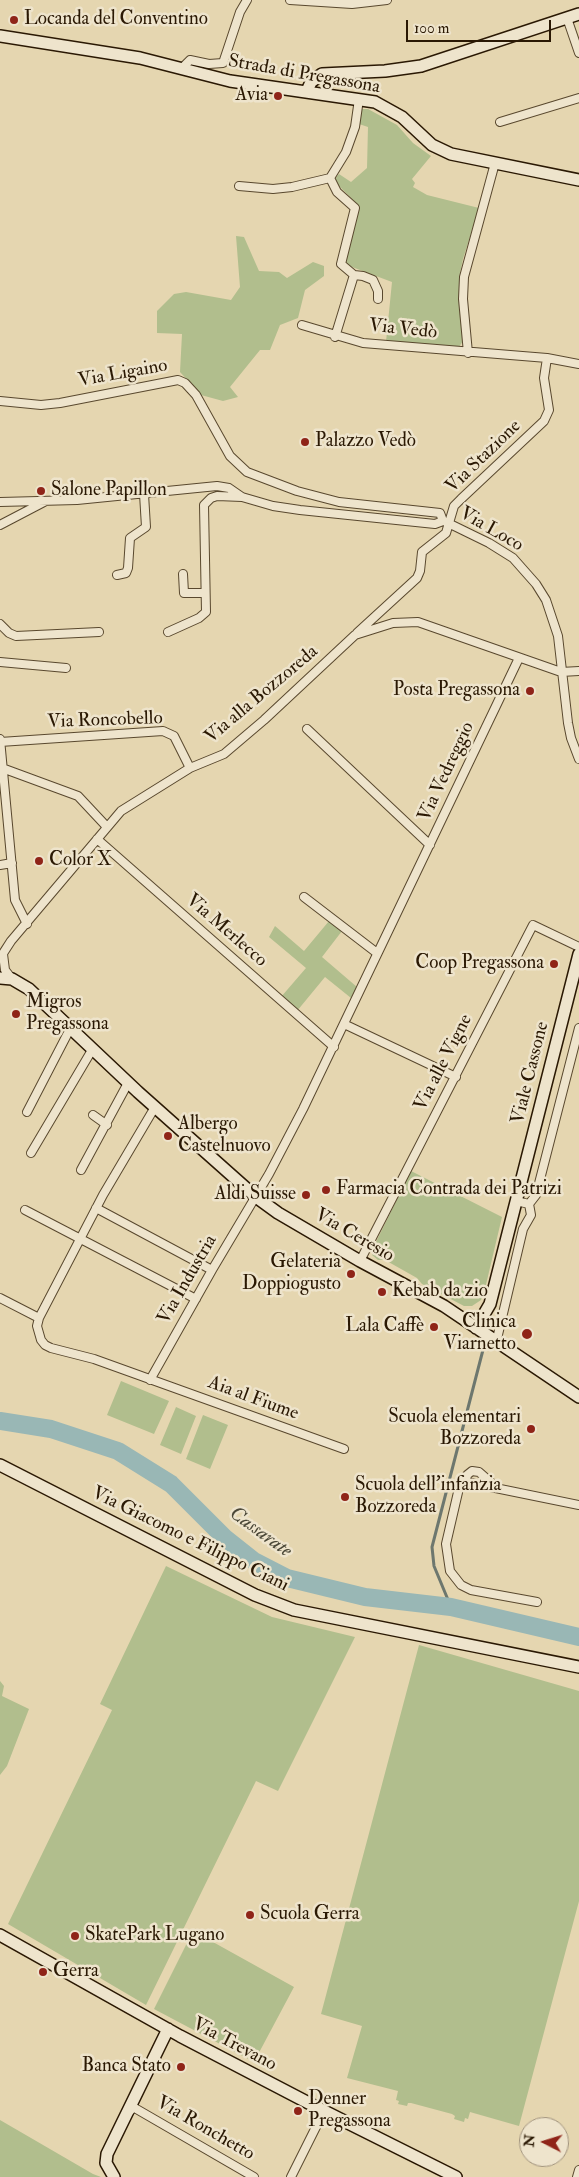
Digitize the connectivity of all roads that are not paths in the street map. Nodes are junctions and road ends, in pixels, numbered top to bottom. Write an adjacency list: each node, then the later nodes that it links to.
1 (247, 0): 8 (street, Strada di Pregassona)
2 (290, 0): 3 (street)
3 (388, 0)
4 (579, 14): 5 (main road)
5 (568, 18): 7 (street); 9 (main road)
6 (0, 36): 8 (main road, Strada di Pregassona)
7 (579, 53)
8 (181, 69): 9 (main road, Strada di Pregassona)
9 (307, 91): 11 (main road, Strada di Pregassona)
10 (579, 98): 12 (street)
11 (359, 99): 13 (main road, Strada di Pregassona); 14 (street)
12 (500, 122)
13 (494, 164): 15 (main road, Strada di Pregassona); 21 (street, Via Vedò)
14 (330, 178): 16 (street); 17 (street)
15 (579, 180)
16 (239, 186)
17 (354, 275): 18 (street, Via Vedò); 20 (street, Via Vedò)
18 (378, 299)
19 (302, 325): 20 (street, Via Vedò)
20 (335, 336): 21 (street, Via Vedò)
21 (468, 353): 22 (street, Via Vedò)
22 (547, 358): 23 (street); 29 (street, Via Stazione)
23 (579, 364)
24 (0, 401): 29 (street, Via Ligaino)
25 (144, 494): 26 (street, Via Loco); 28 (street, Via Loco); 32 (street)
26 (242, 497): 29 (street, Via Loco); 33 (street, Via Loco)
27 (0, 502): 28 (street, Via Loco)
28 (44, 502): 30 (street, Via Loco)
29 (447, 523): 37 (street, Via Stazione); 42 (street, Via Loco)
30 (0, 525)
31 (183, 574): 33 (street)
32 (116, 575)
33 (205, 593): 36 (street, Via Loco)
34 (0, 624): 35 (street)
35 (99, 632)
36 (168, 632)
37 (355, 635): 38 (street, Via alla Bozzoreda); 47 (street, Via alla Bozzoreda)
38 (519, 658): 42 (street, Via alla Bozzoreda); 51 (street, Via Vedreggio)
39 (0, 662): 40 (street)
40 (66, 668)
41 (579, 671): 42 (street, Via alla Bozzoreda)
42 (561, 672): 45 (street, Via Loco)
43 (307, 729): 51 (street, Via Vedreggio)
44 (0, 741): 46 (street); 47 (street, Via Roncobello)
45 (579, 758)
46 (2, 768): 48 (street); 49 (street)
47 (190, 768): 49 (street, Via alla Bozzoreda)
48 (2, 783): 52 (street)
49 (107, 827): 50 (street, Via alla Bozzoreda)
50 (97, 839): 55 (street, Via alla Bozzoreda); 65 (street, Via Merlecco)
51 (430, 845): 57 (street, Via Vedreggio)
52 (12, 864): 53 (street); 55 (street)
53 (0, 865)
54 (304, 897): 57 (street)
55 (27, 924): 59 (street, Via alla Bozzoreda)
56 (579, 947): 67 (street, Via alle Vigne)
57 (377, 953): 62 (street, Via Vedreggio)
58 (579, 954): 76 (main road, Viale Cassone)
59 (2, 956): 61 (street)
60 (0, 978): 61 (main road)
61 (12, 979): 64 (main road, Via Ceresio)
62 (344, 1024): 65 (street, Via Vedreggio); 67 (street)
63 (579, 1028): 77 (street, Viale Cassone)
64 (70, 1029): 66 (main road, Via Ceresio); 70 (street)
65 (334, 1047): 75 (street, Via Vedreggio)
66 (92, 1050): 68 (main road, Via Ceresio); 73 (street)
67 (456, 1077): 81 (street, Via alle Vigne)
68 (128, 1083): 69 (main road, Via Ceresio); 72 (street)
69 (155, 1107): 75 (main road, Via Ceresio); 78 (street)
70 (27, 1112)
71 (92, 1115): 72 (street)
72 (107, 1124): 74 (street)
73 (31, 1153)
74 (81, 1170)
75 (256, 1197): 81 (main road, Via Ceresio); 82 (street, Via Industria)
76 (516, 1201): 77 (street); 86 (main road, Viale Cassone)
77 (529, 1204): 87 (street, Viale Cassone)
78 (96, 1208): 80 (street); 82 (street)
79 (25, 1210): 80 (street)
80 (80, 1240): 84 (street); 85 (street)
81 (360, 1261): 86 (main road, Via Ceresio)
82 (212, 1270): 84 (street, Via Industria)
83 (0, 1298): 85 (street)
84 (196, 1299): 88 (street, Via Industria)
85 (39, 1318): 88 (street, Aia al Fiume)
86 (476, 1328): 87 (main road, Via Ceresio)
87 (496, 1343): 89 (main road, Via Ceresio)
88 (150, 1380): 90 (street, Aia al Fiume)
89 (579, 1397)
90 (344, 1450)
91 (0, 1465): 96 (main road, Via Giacomo e Filippo Ciani)
92 (466, 1482): 93 (street); 93 (street); 95 (street)
93 (495, 1486): 94 (street)
94 (579, 1505)
95 (537, 1602)
96 (579, 1667)
97 (0, 1935): 98 (main road, Via Trevano)
98 (168, 2029): 99 (main road, Via Trevano); 100 (main road)
99 (324, 2112): 104 (street); 105 (main road, Via Trevano)
100 (120, 2125): 102 (main road); 103 (street, Via Ronchetto)
101 (579, 2170): 106 (street)
102 (114, 2177)
103 (254, 2177)
104 (291, 2177)
105 (456, 2177)
106 (577, 2177)

